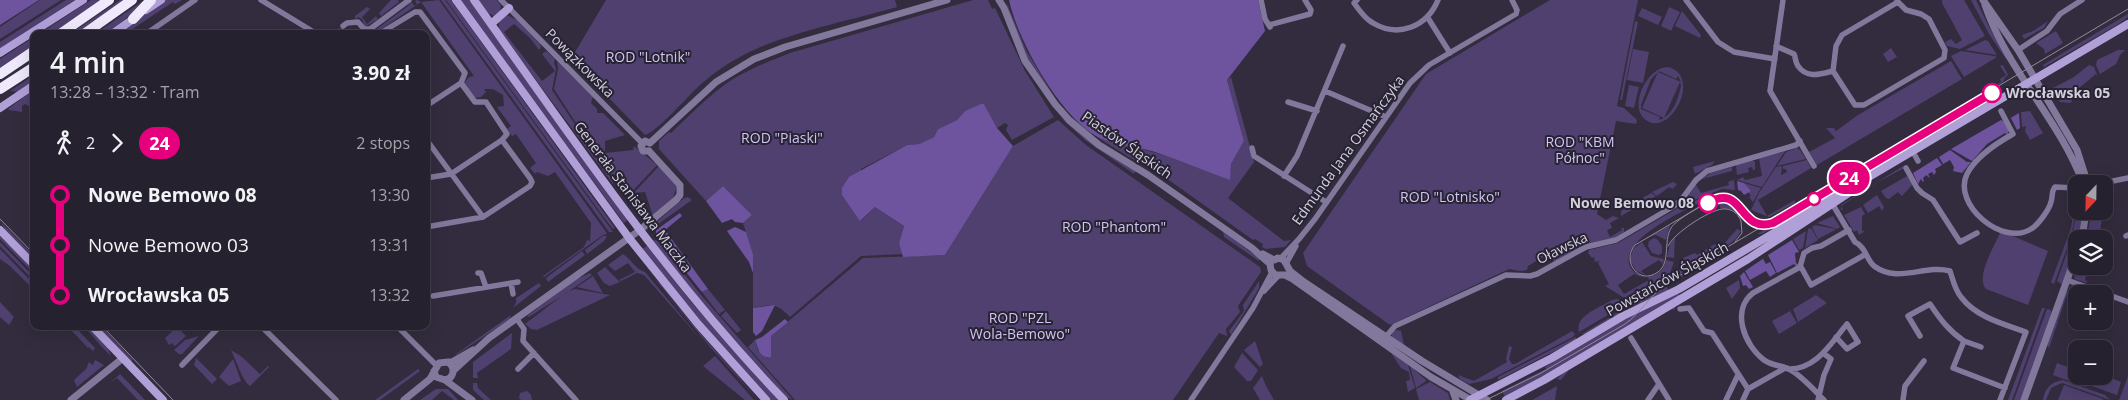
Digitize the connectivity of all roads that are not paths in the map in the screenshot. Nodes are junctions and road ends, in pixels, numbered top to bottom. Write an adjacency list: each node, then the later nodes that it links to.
1 (83, 0): 32 (main road)
2 (109, 0): 33 (highway)
3 (132, 0): 34 (highway)
4 (151, 0): 28 (highway)
5 (160, 0): 28 (main road)
6 (196, 0): 36 (street)
7 (261, 0): 37 (street)
8 (456, 0): 91 (main road, Generała Stanisława Maczka)
9 (474, 0): 29 (main road, Generała Stanisława Maczka)
10 (501, 0): 25 (street, Powązkowska)
11 (947, 0): 66 (street)
12 (999, 0): 26 (street, Piastów Śląskich)
13 (1004, 0): 26 (street, Piastów Śląskich)
14 (1261, 0): 15 (street)
15 (1305, 0)
16 (1357, 0): 27 (street)
17 (1438, 0): 27 (street)
18 (1512, 0): 45 (street, Edmunda Jana Osmańczyka)
19 (1686, 0): 47 (street)
20 (1783, 0): 42 (street)
21 (1983, 0): 40 (street); 43 (street)
22 (2082, 0): 43 (street)
23 (1898, 1): 49 (street); 49 (street)
24 (413, 2): 31 (street)
25 (509, 8): 29 (main road); 65 (street, Powązkowska)
26 (1004, 8): 94 (street, Piastów Śląskich)
27 (1428, 18): 45 (street)
28 (133, 19): 35 (main road)
29 (490, 24): 88 (main road, Generała Stanisława Maczka)
30 (2128, 24): 51 (main road, Powstańców Śląskich)
31 (343, 26)
32 (35, 30)
33 (66, 30)
34 (90, 30)
35 (118, 30)
36 (152, 30)
37 (310, 30)
38 (386, 30): 52 (street)
39 (30, 33): 44 (main road)
40 (1998, 37): 43 (street); 53 (street)
41 (1343, 46): 56 (street)
42 (1776, 46): 47 (street); 49 (street)
43 (2018, 50): 51 (street)
44 (0, 52)
45 (1450, 53): 62 (street, Edmunda Jana Osmańczyka)
46 (30, 54): 50 (highway)
47 (1775, 59): 64 (street)
48 (30, 70): 55 (highway)
49 (1833, 71)
50 (0, 74)
51 (2034, 78): 53 (main road, Powstańców Śląskich); 76 (street)
52 (461, 83): 58 (street); 63 (street)
53 (2027, 83): 70 (main road, Powstańców Śląskich); 75 (street)
54 (30, 88): 59 (main road)
55 (0, 89)
56 (1325, 91): 60 (street); 62 (street)
57 (1288, 102): 60 (street)
58 (430, 103)
59 (0, 108)
60 (1317, 111): 77 (street)
61 (2001, 111): 82 (street)
62 (1386, 117): 83 (street, Edmunda Jana Osmańczyka)
63 (502, 140): 74 (street); 85 (street)
64 (1800, 141): 72 (street); 111 (street, Oławska)
65 (642, 143): 66 (street); 69 (street)
66 (650, 143): 69 (street)
67 (430, 144): 74 (street)
68 (1252, 148): 77 (street)
69 (649, 151): 88 (street)
70 (1913, 152): 71 (street); 78 (main road, Powstańców Śląskich)
71 (1918, 161)
72 (1814, 166)
73 (1906, 168): 90 (street)
74 (451, 174): 79 (street); 85 (street)
75 (2080, 175)
76 (2085, 175)
77 (1284, 176): 83 (street)
78 (1874, 176): 84 (main road, Powstańców Śląskich); 134 (main road, Powstańców Śląskich)
79 (430, 177)
80 (2128, 178): 81 (street)
81 (2113, 181)
82 (2068, 188)
83 (1326, 202): 94 (street, Edmunda Jana Osmańczyka)
84 (1833, 205): 89 (street); 135 (main road, Powstańców Śląskich)
85 (483, 217): 86 (street)
86 (430, 226)
87 (0, 230): 93 (main road)
88 (640, 230): 91 (street); 144 (main road, Generała Stanisława Maczka)
89 (1849, 230): 92 (street); 95 (street)
90 (1977, 233)
91 (629, 238): 104 (street); 143 (main road, Generała Stanisława Maczka)
92 (1866, 254): 95 (street); 130 (street)
93 (30, 261)
94 (1279, 267): 111 (street, Piastów Śląskich); 145 (street, Edmunda Jana Osmańczyka)
95 (1801, 267): 123 (street)
96 (478, 273): 99 (street)
97 (2069, 275): 98 (street)
98 (2067, 280): 102 (street); 156 (street)
99 (486, 287): 100 (street); 101 (street)
100 (513, 294)
101 (433, 296)
102 (2128, 302)
103 (1680, 310): 126 (street)
104 (516, 318): 115 (street); 116 (street)
105 (96, 330): 118 (main road)
106 (216, 330): 121 (street)
107 (265, 330): 140 (street)
108 (401, 330): 122 (street)
109 (1920, 336): 113 (street)
110 (1836, 337): 117 (street)
111 (1384, 338): 129 (street, Piastów Śląskich); 134 (street, Piastów Śląskich)
112 (1631, 338): 128 (street)
113 (1964, 340): 114 (street); 130 (street)
114 (1982, 348)
115 (475, 349): 120 (street); 125 (street)
116 (534, 352): 124 (street); 137 (street)
117 (1823, 353): 123 (street); 136 (street)
118 (123, 358): 138 (street); 139 (main road)
119 (1924, 361): 154 (street)
120 (448, 362): 122 (street); 125 (street)
121 (182, 364)
122 (435, 368): 127 (street); 132 (street)
123 (1787, 368): 131 (street); 136 (street)
124 (518, 369)
125 (453, 373): 127 (street); 133 (street)
126 (1738, 374): 131 (street); 152 (street)
127 (443, 380): 132 (street); 133 (street)
128 (1661, 385): 150 (street); 151 (street)
129 (1451, 388): 146 (street); 147 (street, Piastów Śląskich)
130 (2005, 388): 155 (street)
131 (1748, 389): 153 (street)
132 (412, 394): 141 (street)
133 (465, 394): 142 (street)
134 (1479, 395): 147 (main road, Powstańców Śląskich); 148 (street, Piastów Śląskich)
135 (1514, 398): 149 (main road, Powstańców Śląskich)
136 (1821, 398)
137 (574, 399)
138 (72, 400)
139 (163, 400)
140 (336, 400)
141 (404, 400)
142 (472, 400)
143 (766, 400)
144 (784, 400)
145 (1190, 400)
146 (1456, 400)
147 (1470, 400)
148 (1487, 400)
149 (1506, 400)
150 (1648, 400)
151 (1669, 400)
152 (1726, 400)
153 (1743, 400)
154 (1903, 400)
155 (2000, 400)
156 (2024, 400)

